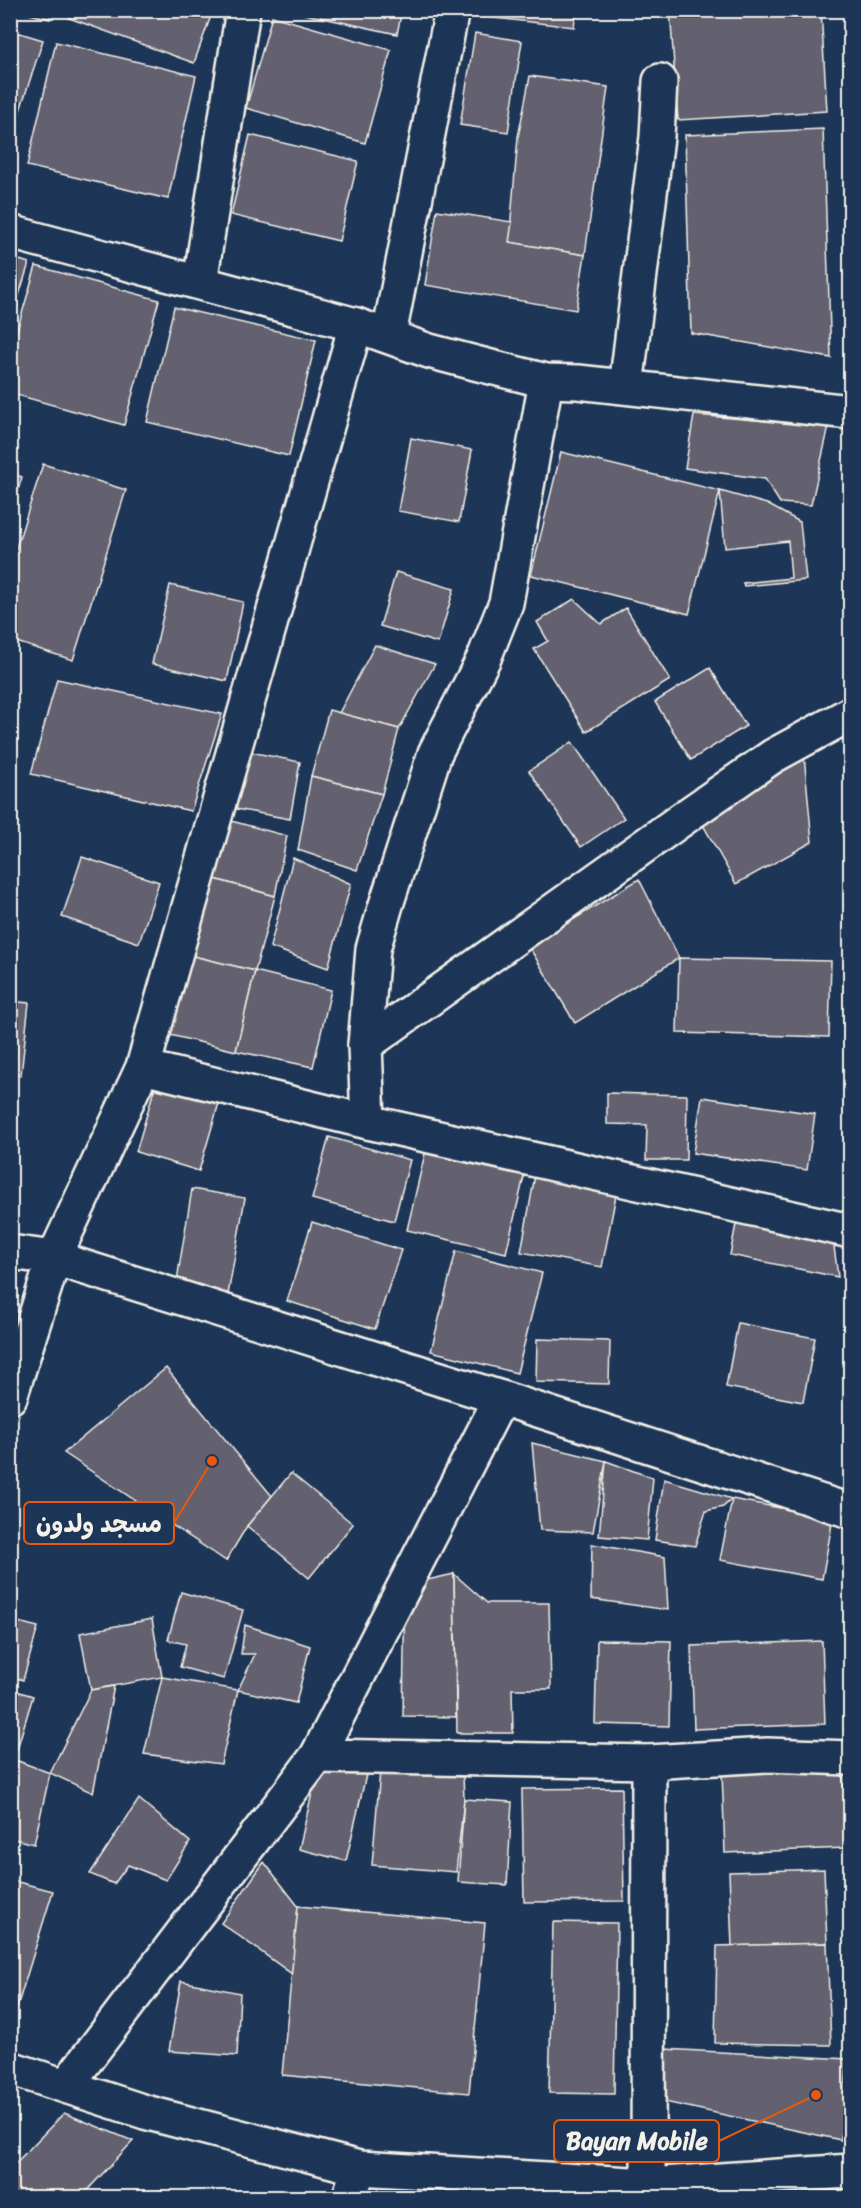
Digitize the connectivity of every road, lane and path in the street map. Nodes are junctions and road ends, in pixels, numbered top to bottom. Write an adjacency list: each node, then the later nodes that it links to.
1 (243, 10): 5 (street)
2 (452, 10): 7 (street)
3 (660, 81): 9 (street)
4 (10, 232): 5 (street)
5 (200, 282): 6 (street)
6 (356, 325): 7 (street); 13 (street)
7 (389, 335): 8 (street)
8 (546, 381): 9 (street); 12 (street)
9 (626, 387): 10 (street)
10 (850, 412)
11 (850, 714): 12 (street)
12 (365, 1045): 14 (street)
13 (143, 1067): 14 (street); 17 (street)
14 (368, 1122): 15 (street)
15 (850, 1231)
16 (10, 1252): 17 (street)
17 (54, 1258): 18 (street); 19 (street)
18 (10, 1397)
19 (501, 1398): 20 (street); 21 (street)
20 (850, 1511)
21 (317, 1756): 23 (street); 25 (street)
22 (850, 1758): 23 (street)
23 (649, 1762): 28 (street)
24 (10, 2068): 25 (street)
25 (66, 2086): 27 (street)
26 (850, 2171): 28 (street)
27 (354, 2182): 28 (street)
28 (648, 2185)

